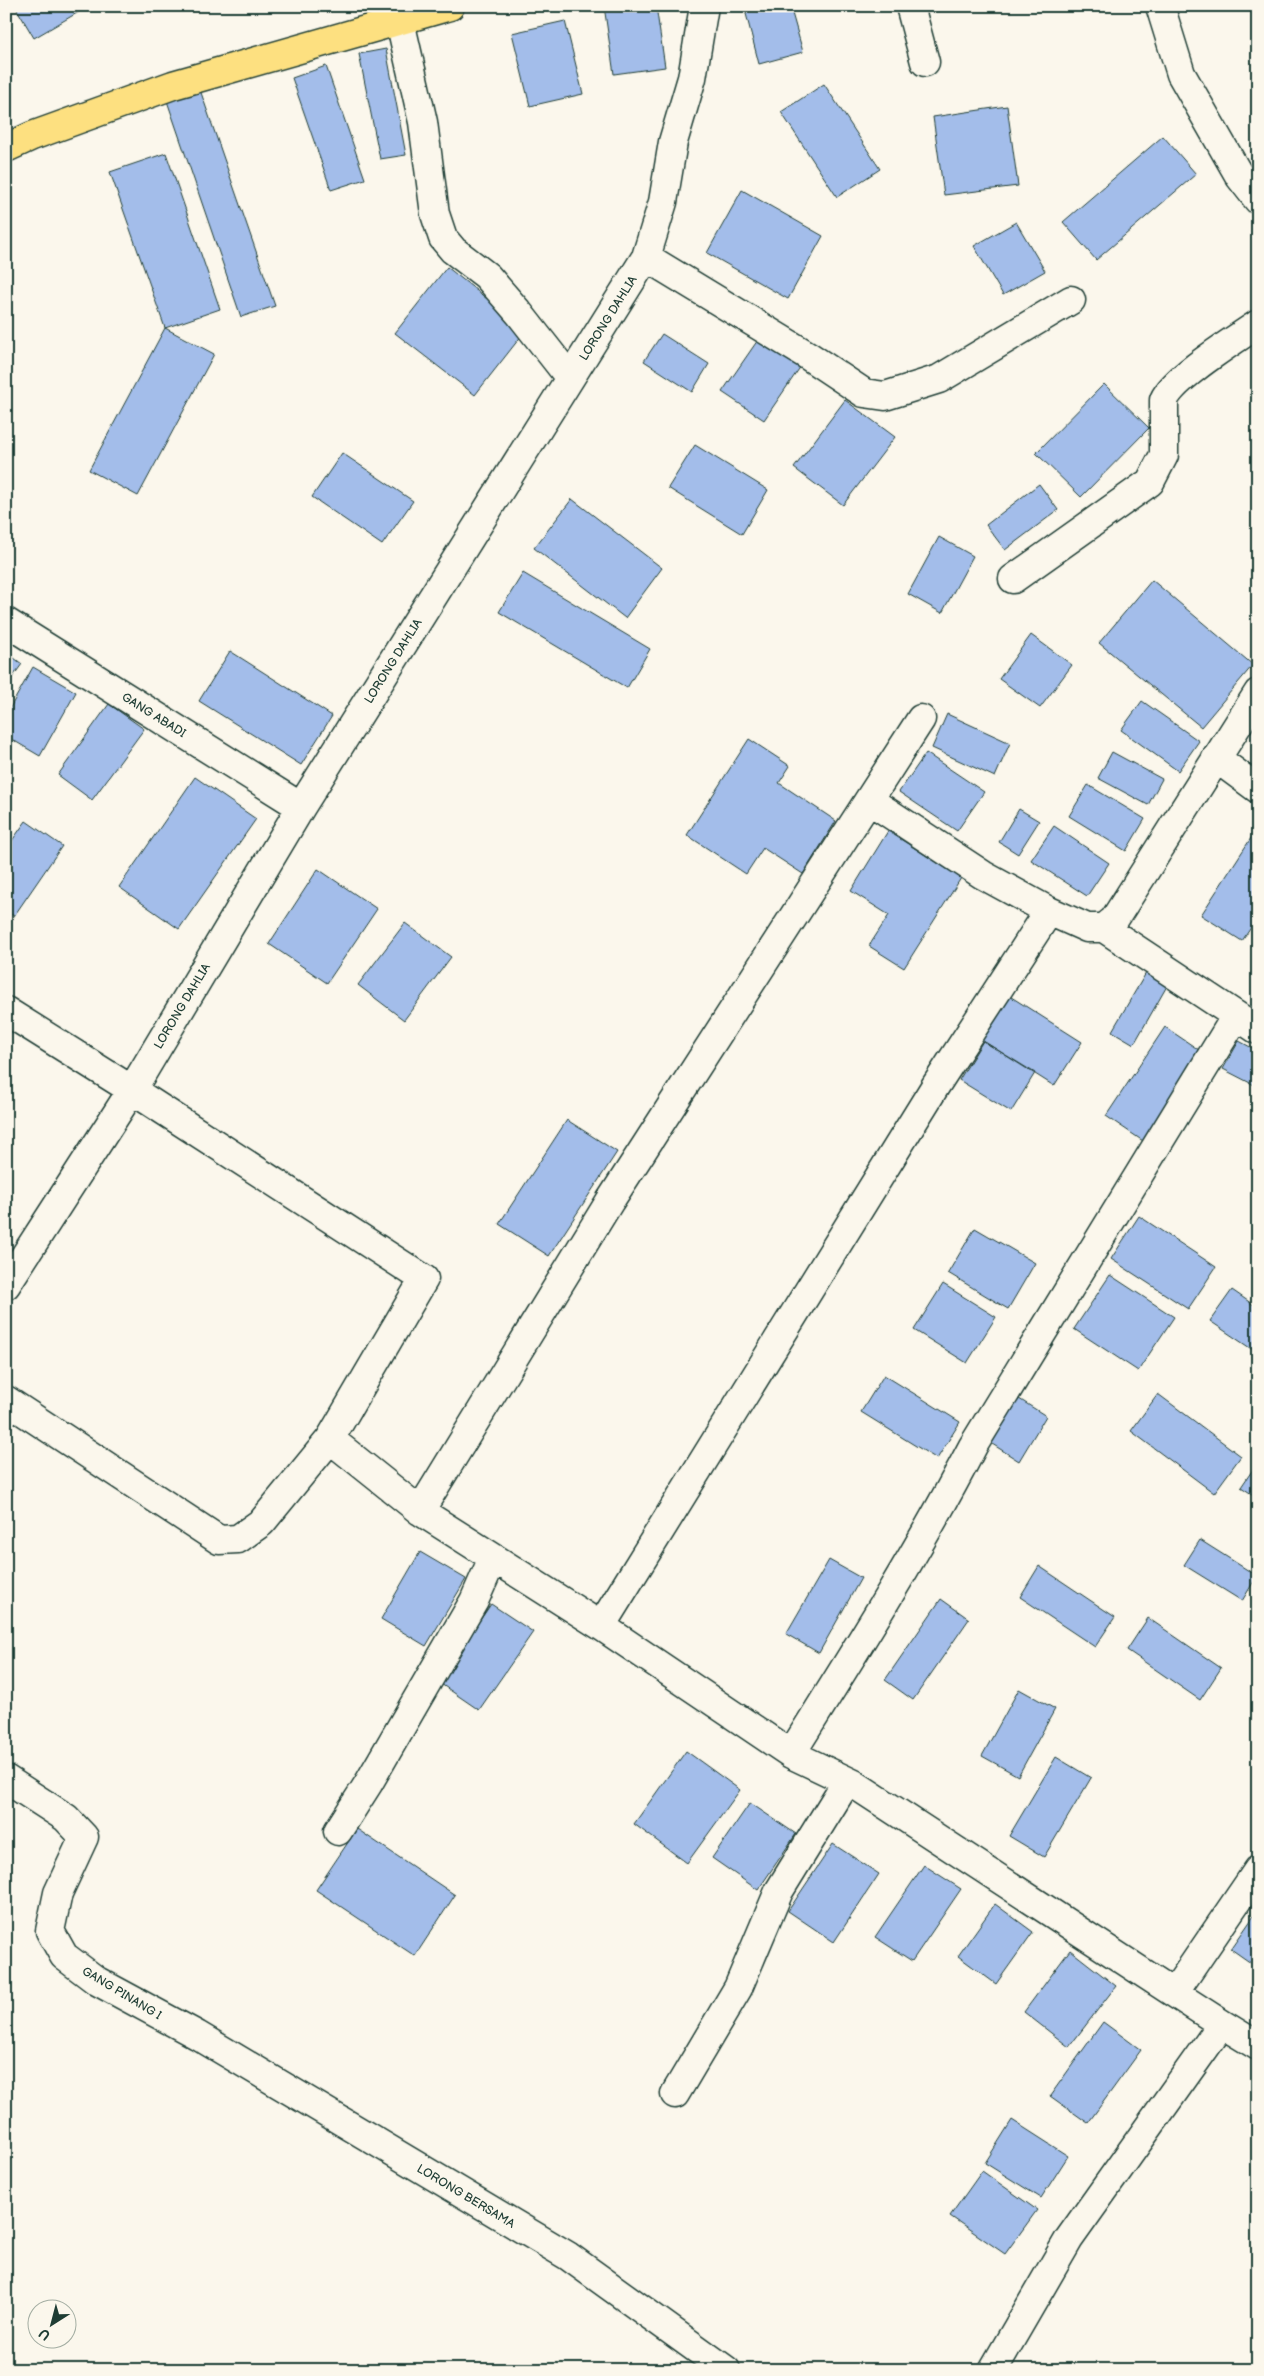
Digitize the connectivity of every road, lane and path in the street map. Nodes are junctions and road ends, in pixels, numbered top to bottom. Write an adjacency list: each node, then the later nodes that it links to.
1 (450, 6): 5 (main road)
2 (704, 6): 9 (street, LORONG DAHLIA)
3 (910, 6): 6 (street)
4 (1160, 6): 8 (street)
5 (400, 21): 7 (main road); 12 (street)
6 (925, 62)
7 (6, 148)
8 (1258, 200)
9 (646, 257): 10 (street); 12 (street, LORONG DAHLIA)
10 (1071, 300)
11 (1258, 324): 13 (street)
12 (570, 378): 20 (street, LORONG DAHLIA)
13 (1013, 579)
14 (6, 622): 20 (street, GANG ABADI)
15 (1258, 693): 17 (street)
16 (921, 719): 19 (street)
17 (1216, 758): 18 (street); 22 (street)
18 (1258, 789)
19 (869, 800): 21 (street); 29 (street)
20 (301, 807): 25 (street, LORONG DAHLIA)
21 (1049, 911): 22 (street); 31 (street)
22 (1104, 928): 24 (street)
23 (6, 1011): 25 (street)
24 (1247, 1023): 32 (street)
25 (132, 1090): 26 (street, LORONG DAHLIA); 28 (street)
26 (6, 1285)
27 (6, 1400): 28 (street)
28 (330, 1439): 29 (street)
29 (420, 1511): 30 (street)
30 (493, 1558): 31 (street); 35 (street)
31 (601, 1626): 32 (street)
32 (791, 1754): 34 (street)
33 (6, 1779): 39 (street, GANG PINANG I)
34 (847, 1781): 37 (street); 41 (street)
35 (338, 1831)
36 (1258, 1870): 37 (street)
37 (1174, 1993): 38 (street)
38 (1222, 2024): 40 (street); 43 (street)
39 (197, 2036): 42 (street, LORONG BERSAMA)
40 (1258, 2046)
41 (674, 2094)
42 (726, 2370)
43 (993, 2370)

